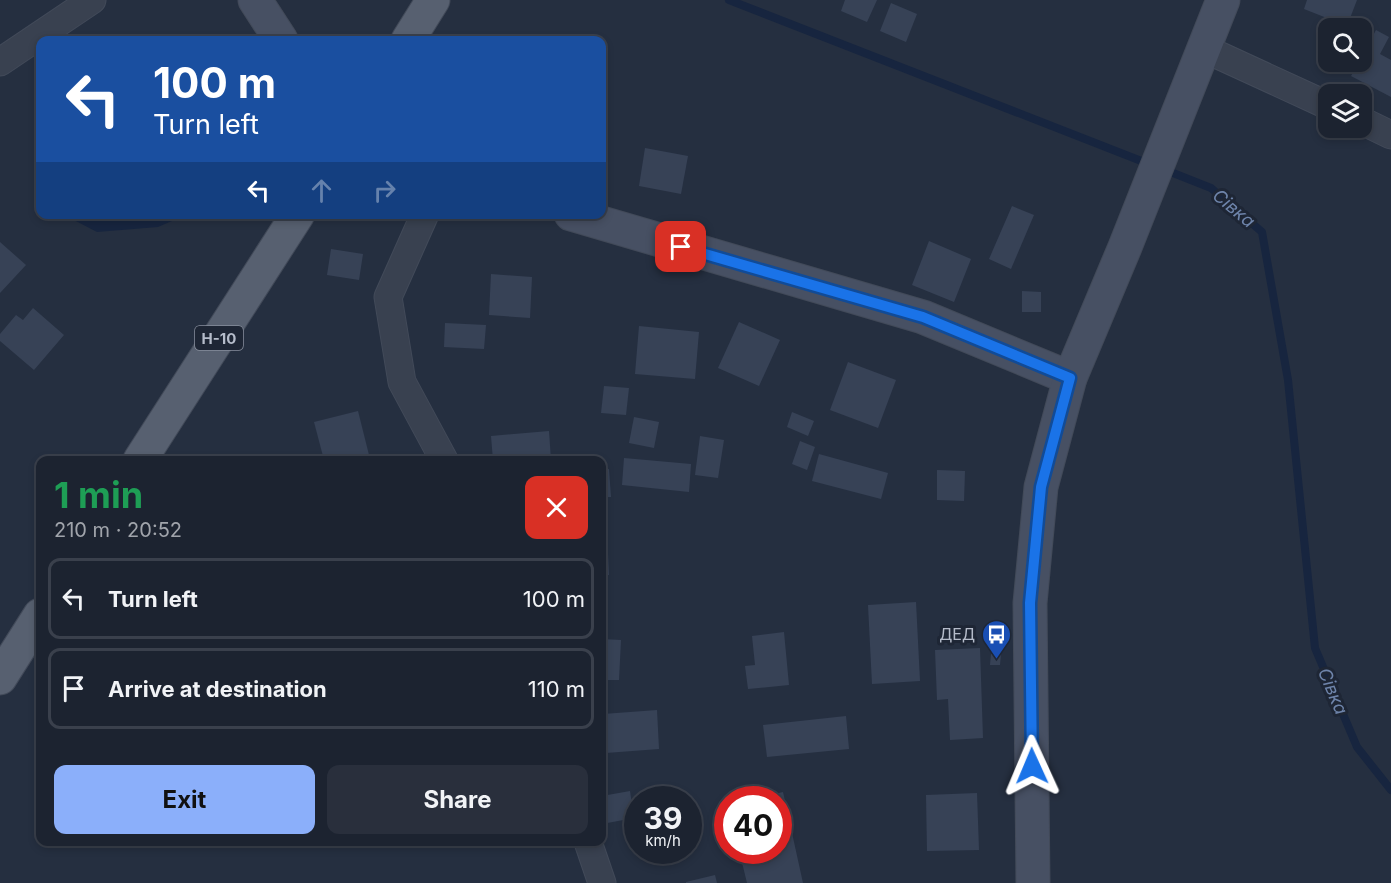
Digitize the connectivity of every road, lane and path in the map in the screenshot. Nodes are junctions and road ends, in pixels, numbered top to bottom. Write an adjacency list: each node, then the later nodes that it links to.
1 (92, 0): 5 (street)
2 (255, 0): 6 (street)
3 (433, 0): 7 (main road)
4 (1223, 0): 9 (street)
5 (39, 36)
6 (278, 36)
7 (410, 36)
8 (36, 38): 10 (street)
9 (1203, 48): 11 (street); 17 (street)
10 (0, 62)
11 (1318, 101)
12 (1372, 126): 13 (street)
13 (1391, 135)
14 (294, 219): 18 (main road, Н-10)
15 (423, 219): 19 (street)
16 (588, 219): 17 (street)
17 (1070, 378): 24 (street)
18 (143, 456)
19 (442, 456)
20 (36, 621): 21 (main road)
21 (0, 678)
22 (589, 846): 23 (street)
23 (602, 883)
24 (1033, 883)

